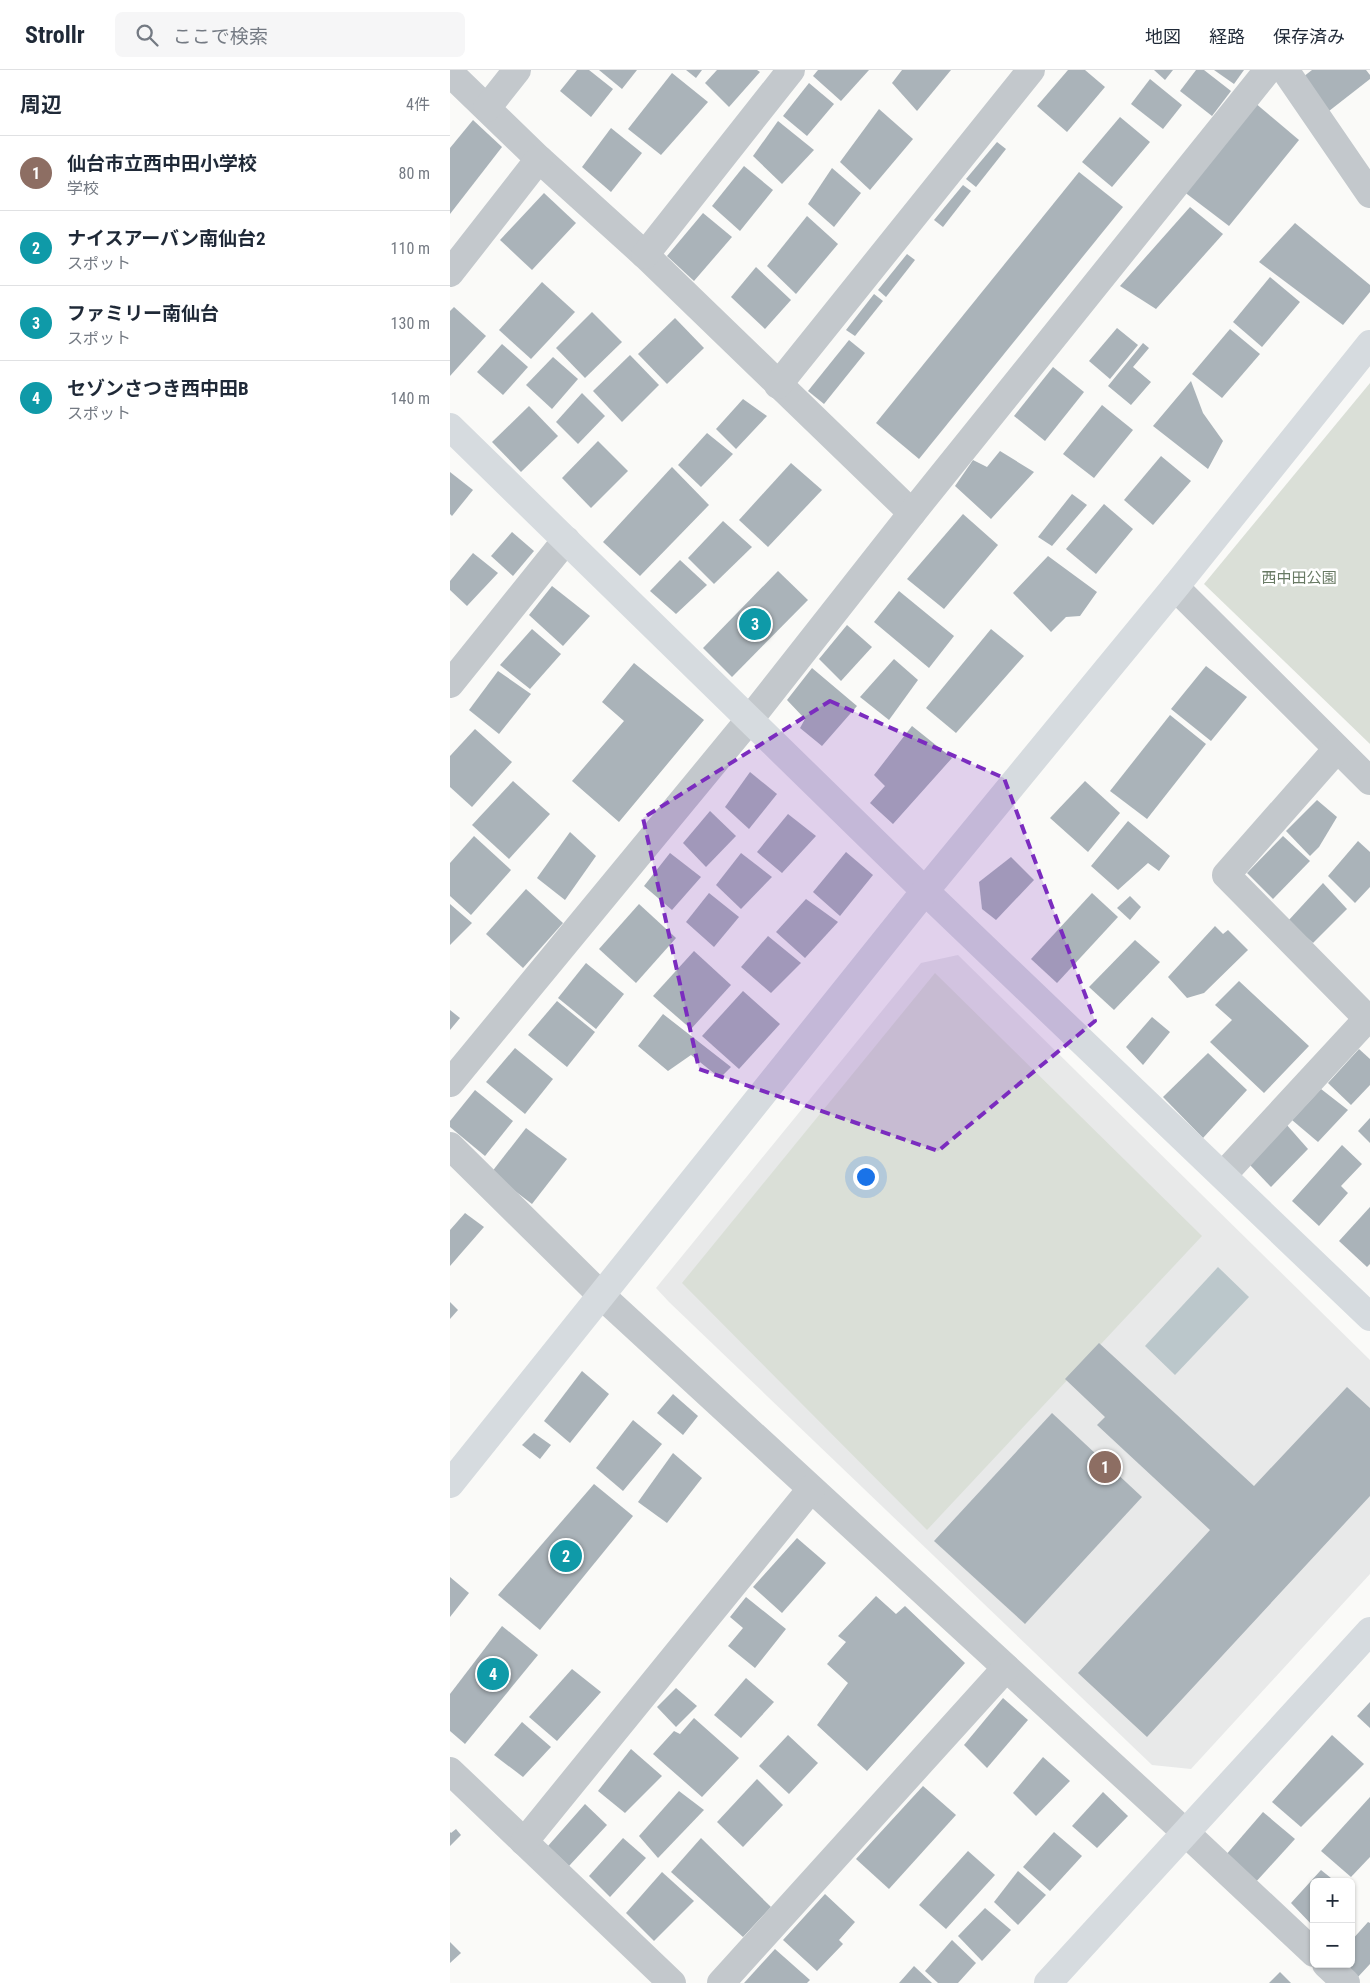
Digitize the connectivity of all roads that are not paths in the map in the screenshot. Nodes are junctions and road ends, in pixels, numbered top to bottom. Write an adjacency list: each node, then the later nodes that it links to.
1 (517, 70): 7 (street)
2 (791, 70): 10 (street)
3 (1030, 70): 13 (street)
4 (1268, 70): 15 (street)
5 (1285, 70): 9 (street)
6 (450, 73): 7 (street)
7 (487, 108): 8 (street)
8 (539, 159): 10 (street); 11 (street)
9 (1370, 194)
10 (645, 255): 13 (street)
11 (450, 273)
12 (1370, 344): 17 (street)
13 (778, 385): 15 (street)
14 (450, 427): 16 (street)
15 (912, 513): 19 (street)
16 (566, 540): 18 (street); 19 (street)
17 (1175, 587): 20 (street); 22 (street)
18 (450, 684)
19 (750, 719): 22 (street); 24 (street)
20 (1337, 749): 21 (street); 23 (street)
21 (1370, 781)
22 (925, 891): 26 (street); 27 (street)
23 (1369, 1018): 26 (street)
24 (450, 1082)
25 (450, 1146): 27 (street)
26 (1223, 1175): 28 (street)
27 (602, 1296): 29 (street); 30 (street)
28 (1370, 1317)
29 (450, 1484)
30 (811, 1490): 32 (street); 35 (street)
31 (1370, 1631): 34 (street)
32 (1006, 1668): 34 (street); 39 (street)
33 (450, 1771): 35 (street)
34 (1186, 1833): 36 (street); 40 (street)
35 (524, 1842): 38 (street)
36 (1310, 1949)
37 (1330, 1968): 41 (street)
38 (672, 1983)
39 (721, 1983)
40 (1048, 1983)
41 (1346, 1983)

